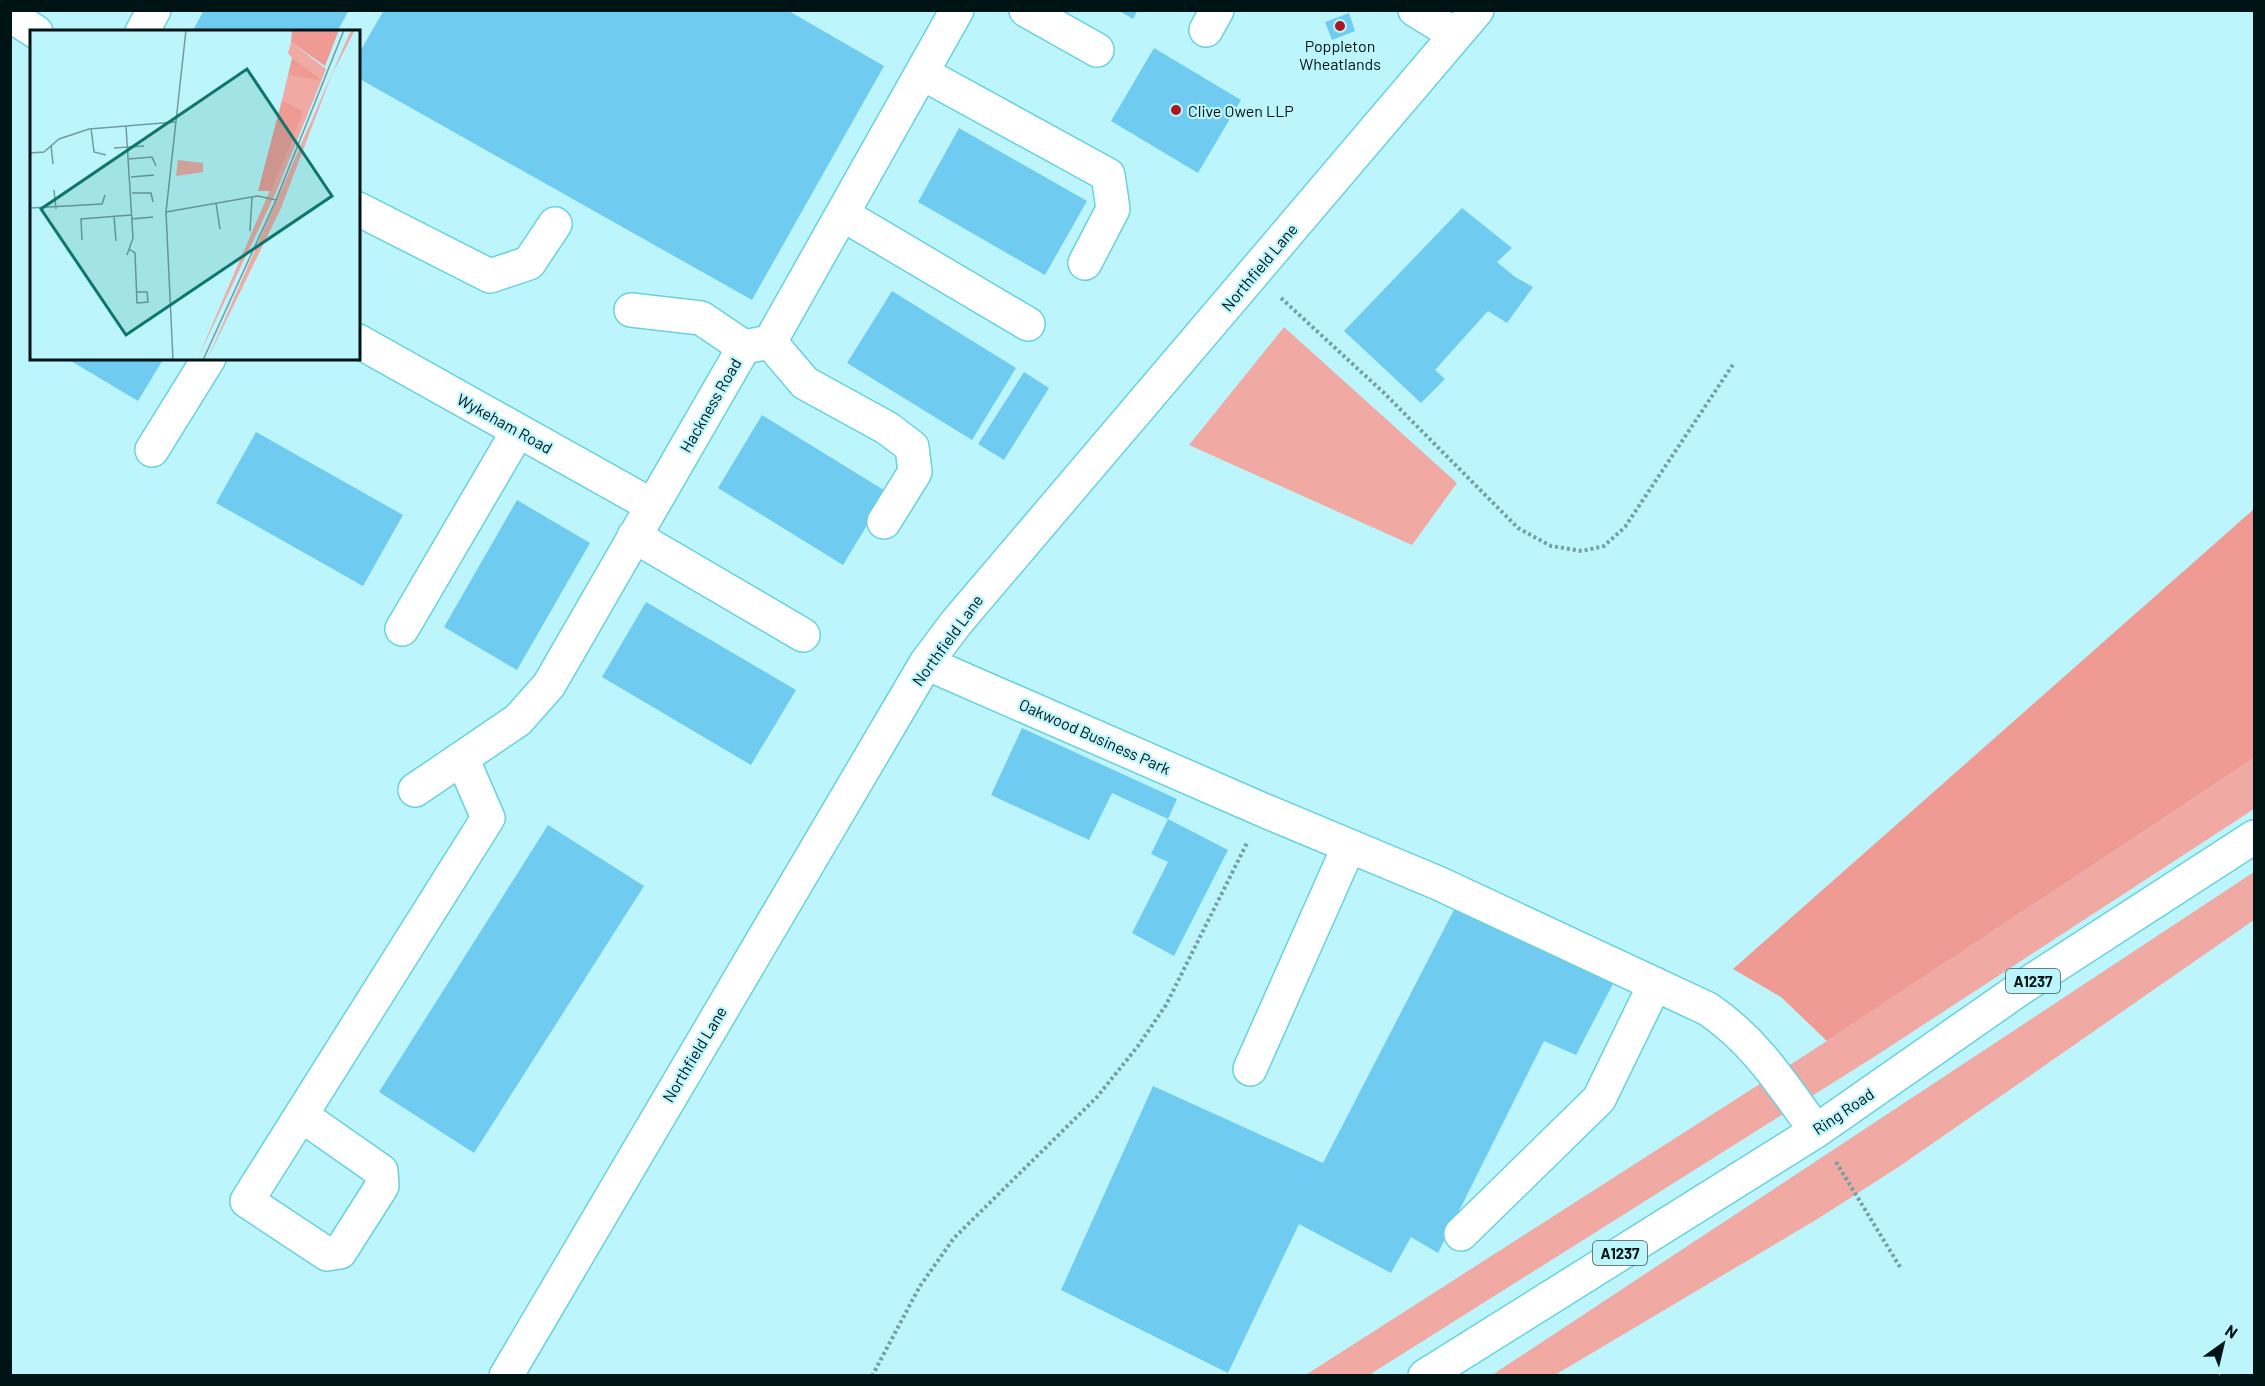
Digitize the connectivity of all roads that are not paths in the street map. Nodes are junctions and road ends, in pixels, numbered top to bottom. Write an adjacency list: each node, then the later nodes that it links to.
1 (154, 10): 6 (main road)
2 (957, 10): 8 (main road, Hackness Road)
3 (1026, 10): 7 (main road)
4 (1415, 10): 5 (main road)
5 (1466, 23): 25 (main road, Northfield Lane)
6 (143, 30)
7 (1097, 50)
8 (922, 72): 10 (main road, Hackness Road); 12 (main road)
9 (360, 210): 11 (main road)
10 (842, 214): 14 (main road); 16 (main road, Hackness Road)
11 (555, 224)
12 (1085, 263)
13 (631, 310): 16 (main road)
14 (1028, 324)
15 (360, 342): 18 (main road, Wykeham Road)
16 (757, 344): 20 (main road, Hackness Road); 21 (main road)
17 (208, 360): 19 (main road)
18 (518, 431): 20 (main road, Wykeham Road); 23 (main road)
19 (152, 450)
20 (651, 505): 22 (main road, Hackness Road)
21 (884, 522)
22 (634, 536): 24 (main road); 26 (main road, Hackness Road)
23 (402, 629)
24 (803, 635)
25 (926, 663): 29 (main road, Oakwood Business Park); 35 (main road, Northfield Lane)
26 (462, 758): 27 (main road, Hackness Road); 32 (main road)
27 (415, 790)
28 (2254, 837): 33 (main road, Ring Road / A1237)
29 (1349, 846): 30 (main road, Oakwood Business Park); 31 (main road)
30 (1655, 984): 33 (main road, Oakwood Business Park); 34 (main road)
31 (1250, 1070)
32 (301, 1116)
33 (1816, 1131): 36 (main road, Ring Road / A1237)
34 (1461, 1234)
35 (506, 1376)
36 (1425, 1376)

